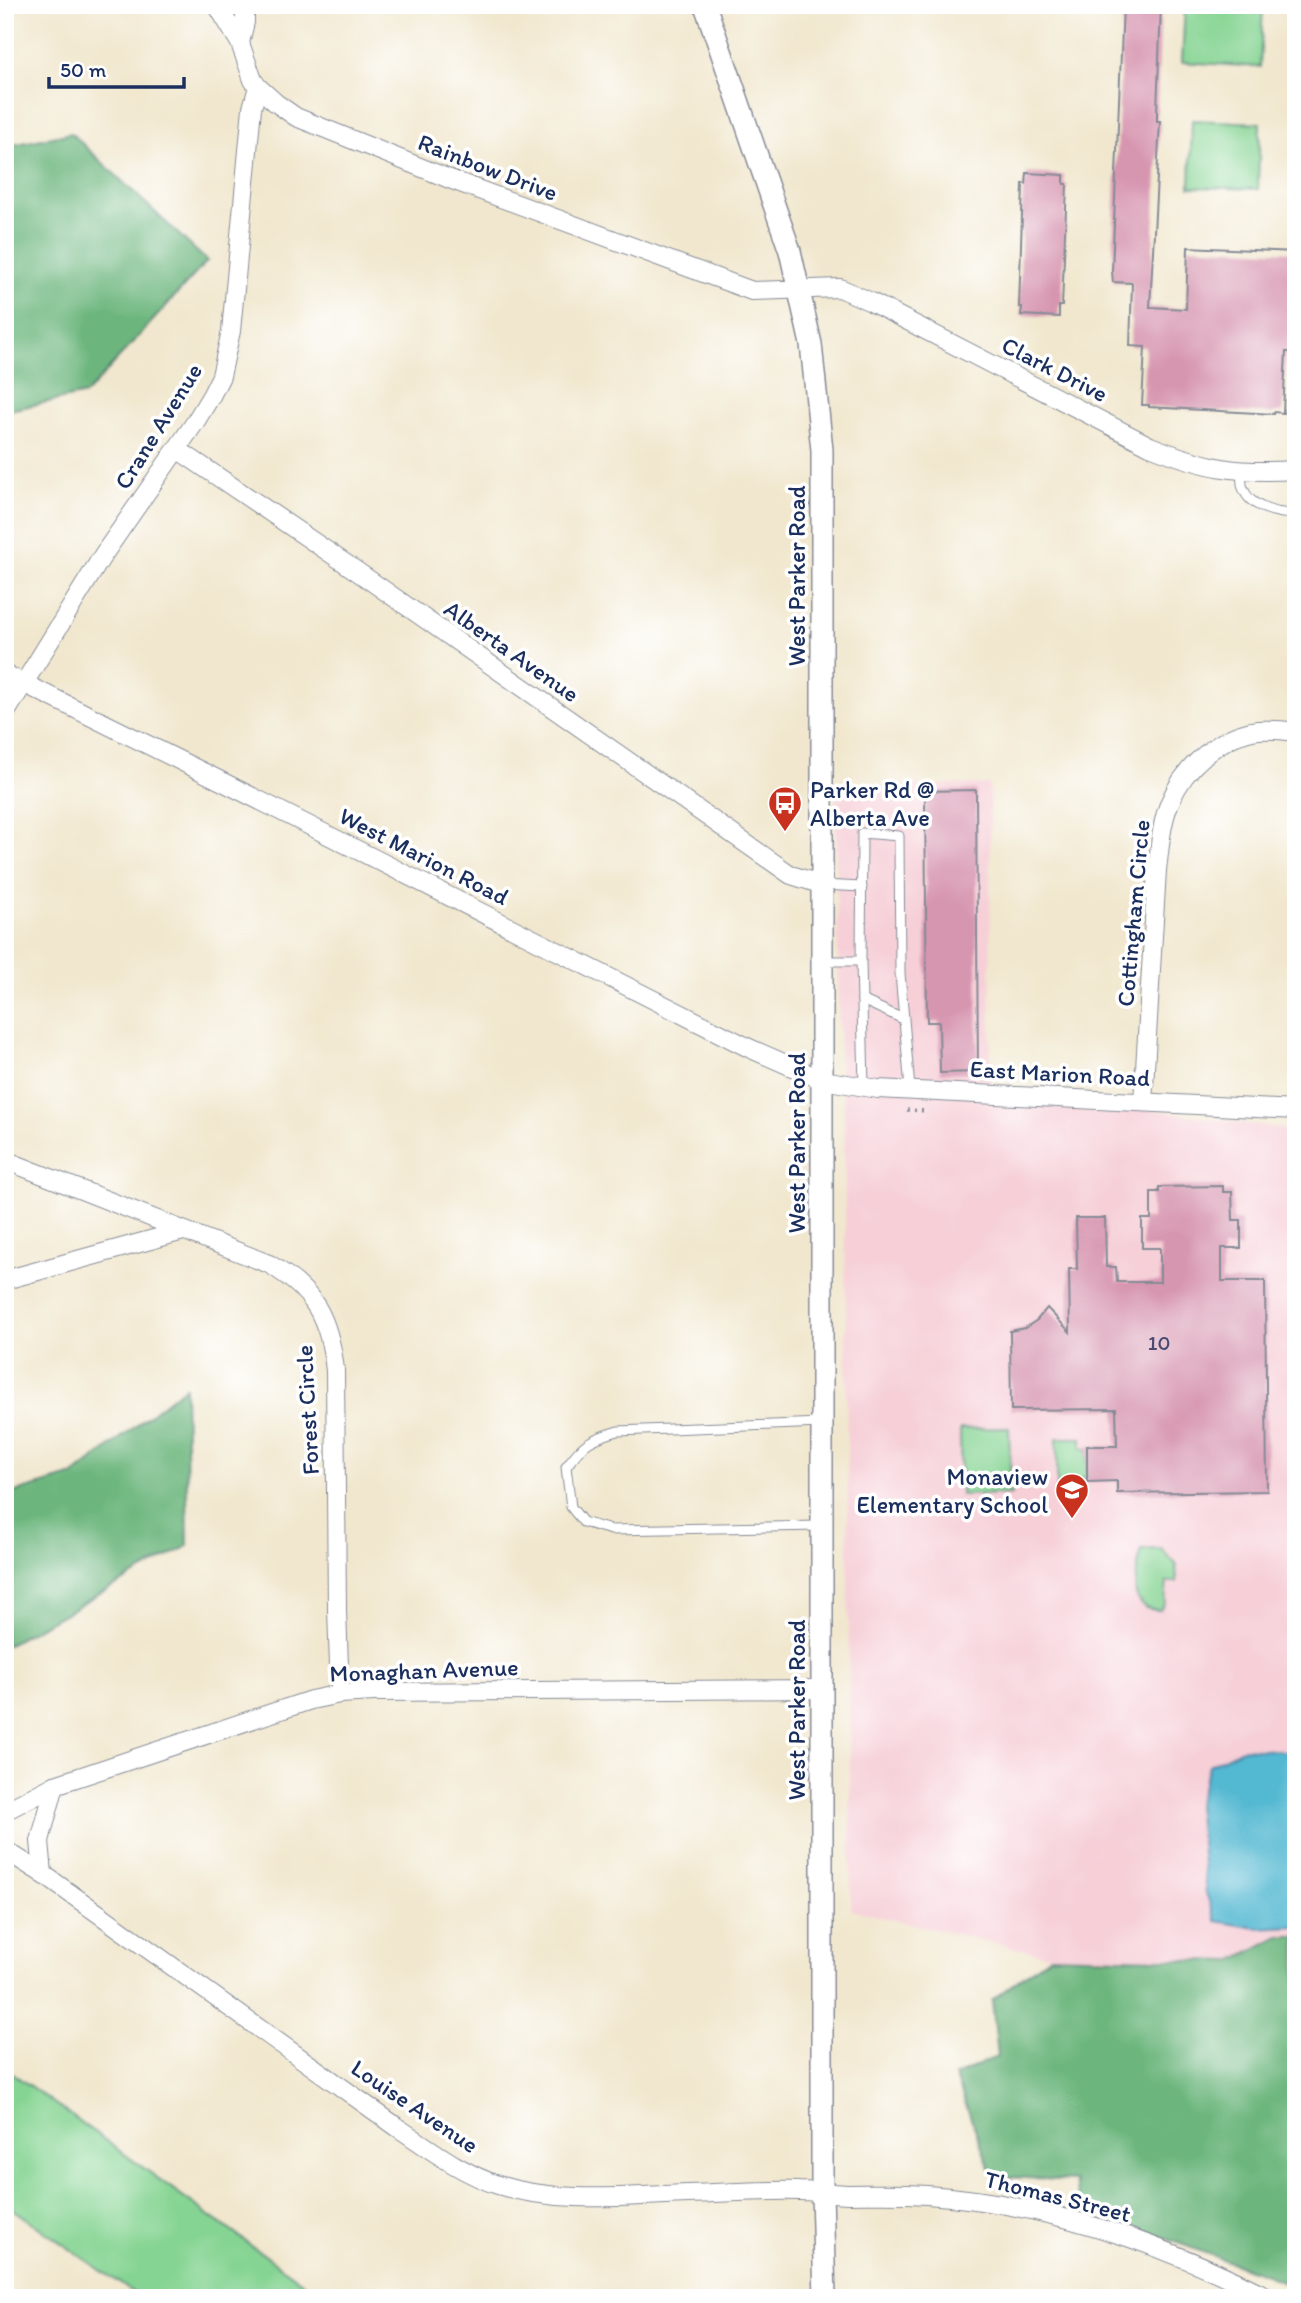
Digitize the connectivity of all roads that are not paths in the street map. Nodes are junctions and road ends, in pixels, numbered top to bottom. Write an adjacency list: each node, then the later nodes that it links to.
1 (217, 5): 4 (street, Rainbow Drive)
2 (245, 5): 4 (street)
3 (705, 5): 6 (street, West Parker Road)
4 (240, 43): 5 (street, Rainbow Drive)
5 (258, 87): 6 (street, Rainbow Drive); 7 (street, Crane Avenue)
6 (799, 290): 9 (street, Clark Drive); 15 (street, West Parker Road)
7 (177, 449): 12 (street, Crane Avenue); 15 (street, Alberta Avenue)
8 (1296, 470): 9 (street, Clark Drive)
9 (1241, 471): 10 (lane)
10 (1296, 514)
11 (5, 674): 12 (street, West Marion Road)
12 (25, 683): 13 (street, Crane Avenue); 21 (street, West Marion Road)
13 (5, 713)
14 (1296, 732): 24 (street, Cottingham Circle)
15 (823, 885): 16 (lane); 17 (street, West Parker Road)
16 (862, 887): 18 (lane); 20 (lane)
17 (822, 961): 18 (lane); 21 (street, West Parker Road)
18 (861, 961): 19 (lane)
19 (862, 1000): 20 (lane); 22 (lane)
20 (903, 1019): 23 (lane)
21 (822, 1080): 22 (street, East Marion Road); 29 (street, West Parker Road)
22 (864, 1087): 23 (street, East Marion Road)
23 (910, 1089): 24 (street, East Marion Road)
24 (1143, 1102): 25 (street, East Marion Road)
25 (1296, 1110)
26 (5, 1160): 27 (street, Forest Circle)
27 (183, 1231): 28 (street); 32 (street, Forest Circle)
28 (5, 1280)
29 (822, 1423): 30 (street, West Parker Road); 30 (lane)
30 (822, 1526): 31 (street, West Parker Road)
31 (822, 1689): 32 (street, Monaghan Avenue); 37 (street, West Parker Road)
32 (340, 1694): 33 (street, Monaghan Avenue)
33 (55, 1785): 34 (street, Monaghan Avenue); 36 (street)
34 (5, 1811)
35 (5, 1850): 36 (street, Louise Avenue)
36 (43, 1874): 37 (street, Louise Avenue)
37 (822, 2193): 38 (street, West Parker Road); 39 (street, Thomas Street)
38 (825, 2298)
39 (1270, 2298)

